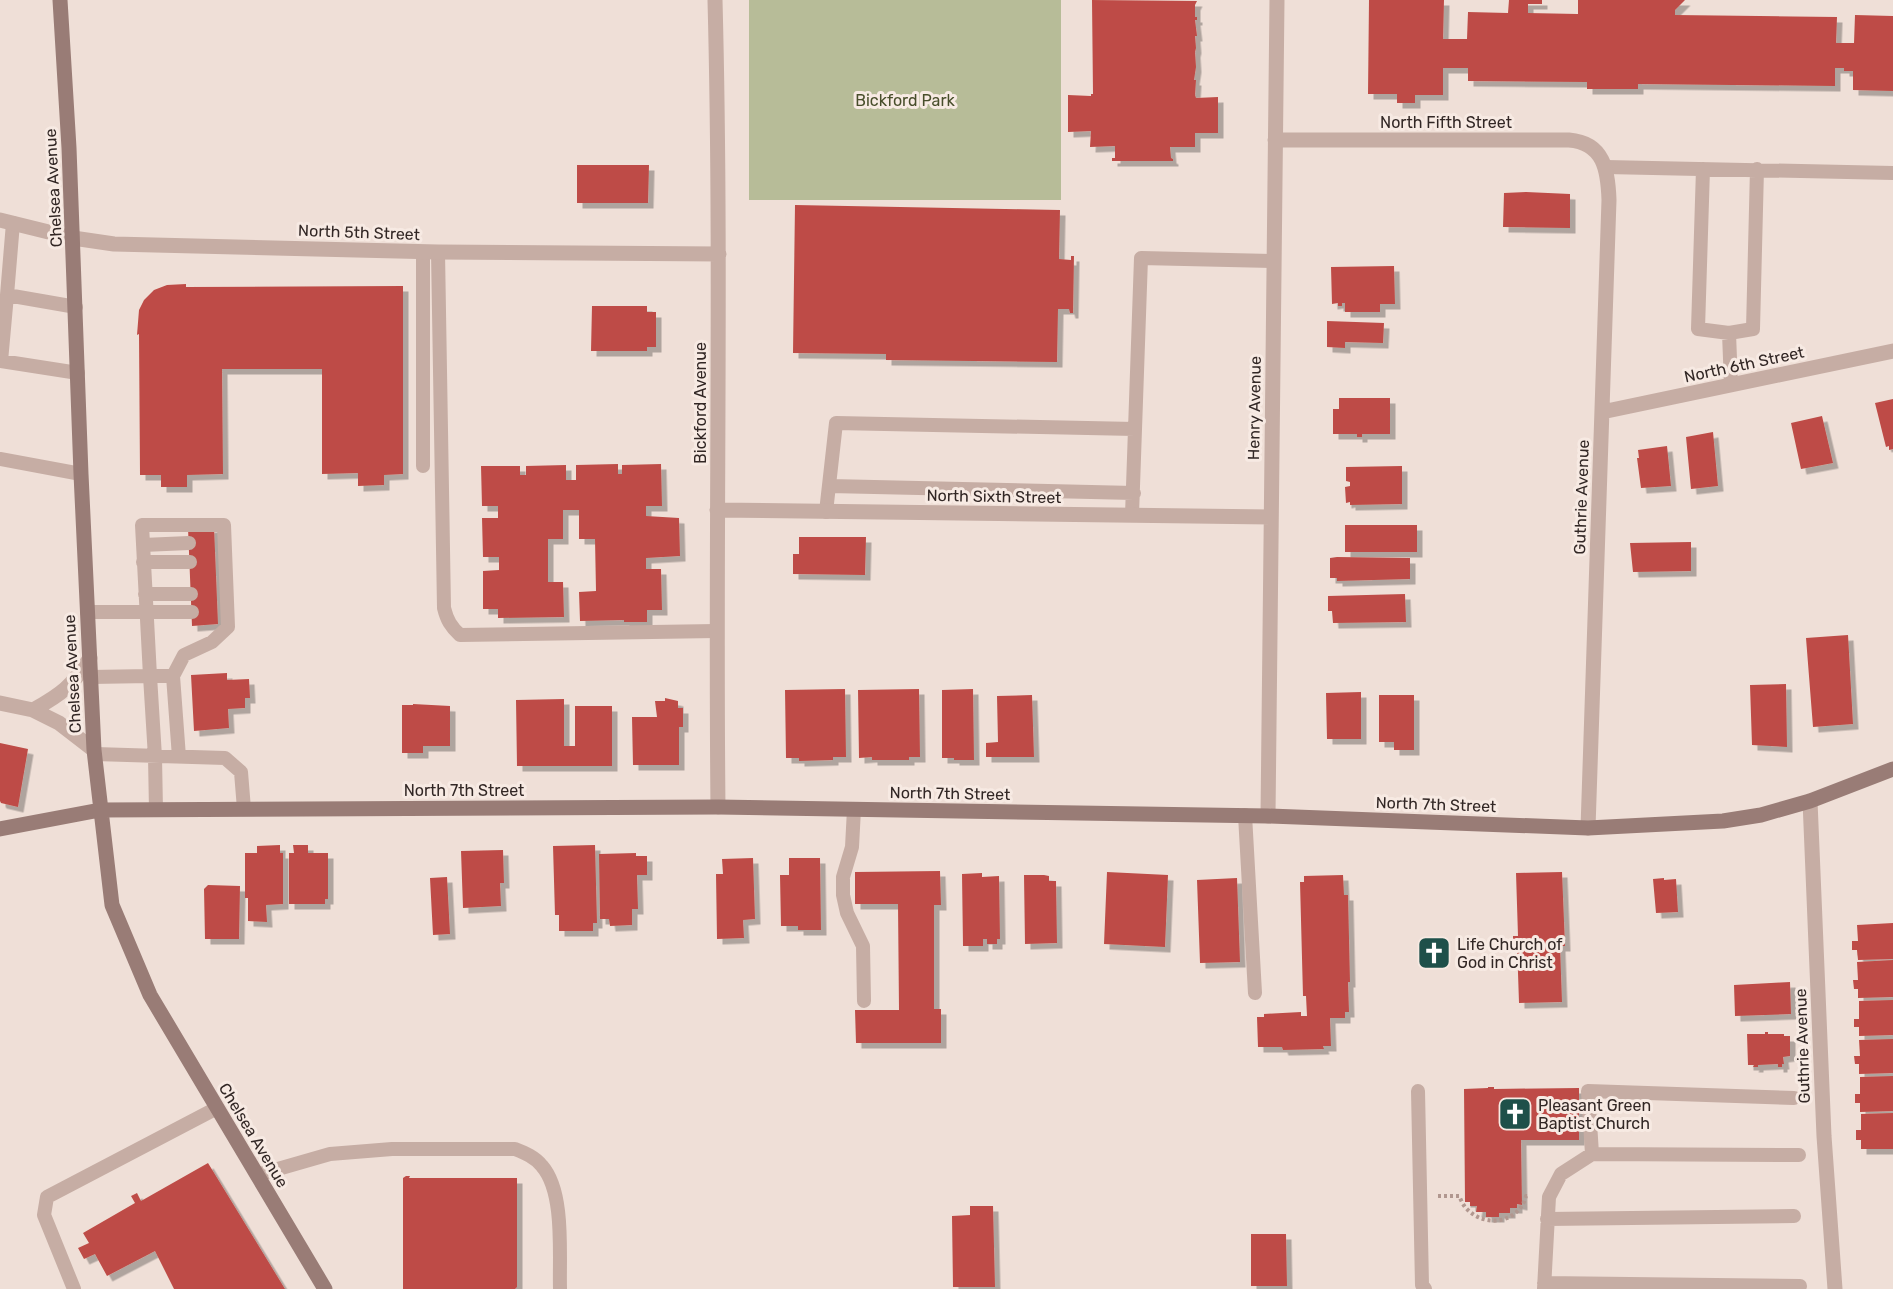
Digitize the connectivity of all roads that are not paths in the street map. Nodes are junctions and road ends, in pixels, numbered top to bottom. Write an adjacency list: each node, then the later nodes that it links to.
1 (60, 0): 10 (street, Chelsea Avenue)
2 (715, 0): 12 (street, Bickford Avenue)
3 (1276, 0): 4 (street, Henry Avenue)
4 (1275, 140): 5 (street, North Fifth Street); 13 (street, Henry Avenue)
5 (1606, 167): 6 (lane); 20 (street, Guthrie Avenue)
6 (1703, 168): 7 (lane); 16 (lane)
7 (1757, 170): 8 (lane); 16 (lane)
8 (1893, 173)
9 (7, 221): 10 (street, North 5th Street); 14 (lane)
10 (73, 238): 11 (street, North 5th Street); 15 (street, Chelsea Avenue)
11 (430, 252): 12 (street, North 5th Street); 23 (lane); 40 (lane)
12 (719, 255): 27 (street, Bickford Avenue)
13 (1273, 261): 21 (lane); 30 (street, Henry Avenue)
14 (8, 295): 15 (lane); 18 (lane)
15 (76, 307): 18 (street, Chelsea Avenue)
16 (1730, 333): 19 (lane)
17 (1893, 351): 19 (street, North 6th Street)
18 (78, 373): 24 (street, Chelsea Avenue)
19 (1731, 385): 20 (street, North 6th Street)
20 (1602, 412): 59 (street, Guthrie Avenue)
21 (1135, 429): 25 (lane); 26 (lane)
22 (0, 459): 24 (lane)
23 (423, 466)
24 (81, 474): 38 (street, Chelsea Avenue)
25 (831, 486): 26 (lane); 28 (lane)
26 (1134, 493): 29 (lane)
27 (717, 510): 28 (street, North Sixth Street); 40 (street, Bickford Avenue)
28 (826, 512): 29 (street, North Sixth Street)
29 (1132, 515): 30 (street, North Sixth Street)
30 (1271, 517): 58 (street, Henry Avenue)
31 (189, 543): 32 (lane)
32 (143, 545): 34 (lane); 43 (lane)
33 (190, 561): 34 (lane)
34 (144, 562): 35 (lane)
35 (145, 594): 36 (lane); 37 (lane)
36 (191, 594)
37 (146, 610): 38 (lane); 39 (lane); 42 (lane)
38 (87, 612): 41 (street, Chelsea Avenue)
39 (192, 612)
40 (716, 631): 52 (street, Bickford Avenue)
41 (90, 658): 44 (street, Chelsea Avenue); 46 (street)
42 (150, 676): 43 (lane); 44 (lane); 48 (lane)
43 (173, 676): 49 (lane)
44 (90, 677): 47 (street, Chelsea Avenue)
45 (0, 703): 46 (street)
46 (33, 710): 47 (street)
47 (95, 752): 48 (lane); 55 (street, Chelsea Avenue)
48 (155, 757): 49 (lane); 56 (lane)
49 (178, 758): 53 (lane)
50 (1893, 770): 51 (street, North 7th Street)
51 (1810, 801): 59 (street, North 7th Street); 77 (street, Guthrie Avenue)
52 (718, 807): 53 (street, North 7th Street); 54 (street, North 7th Street)
53 (244, 809): 56 (street, North 7th Street)
54 (854, 809): 57 (street, North 7th Street); 62 (lane)
55 (100, 810): 56 (street, North 7th Street); 60 (street, North 7th Street); 65 (street, Chelsea Avenue)
56 (156, 810)
57 (1245, 815): 58 (street, North 7th Street); 61 (lane)
58 (1268, 816): 59 (street, North 7th Street)
59 (1588, 828)
60 (0, 829)
61 (1255, 993)
62 (864, 1001)
63 (1418, 1091): 76 (lane)
64 (1794, 1098): 66 (lane)
65 (217, 1108): 68 (street, Chelsea Avenue); 73 (lane)
66 (1592, 1154): 67 (lane); 70 (lane)
67 (1799, 1155)
68 (257, 1175): 74 (street, Chelsea Avenue); 75 (lane)
69 (1794, 1216): 70 (lane)
70 (1547, 1219): 71 (lane)
71 (1544, 1286): 72 (lane)
72 (1800, 1286)
73 (74, 1289)
74 (326, 1289)
75 (560, 1289)
76 (1425, 1289)
77 (1835, 1289)

